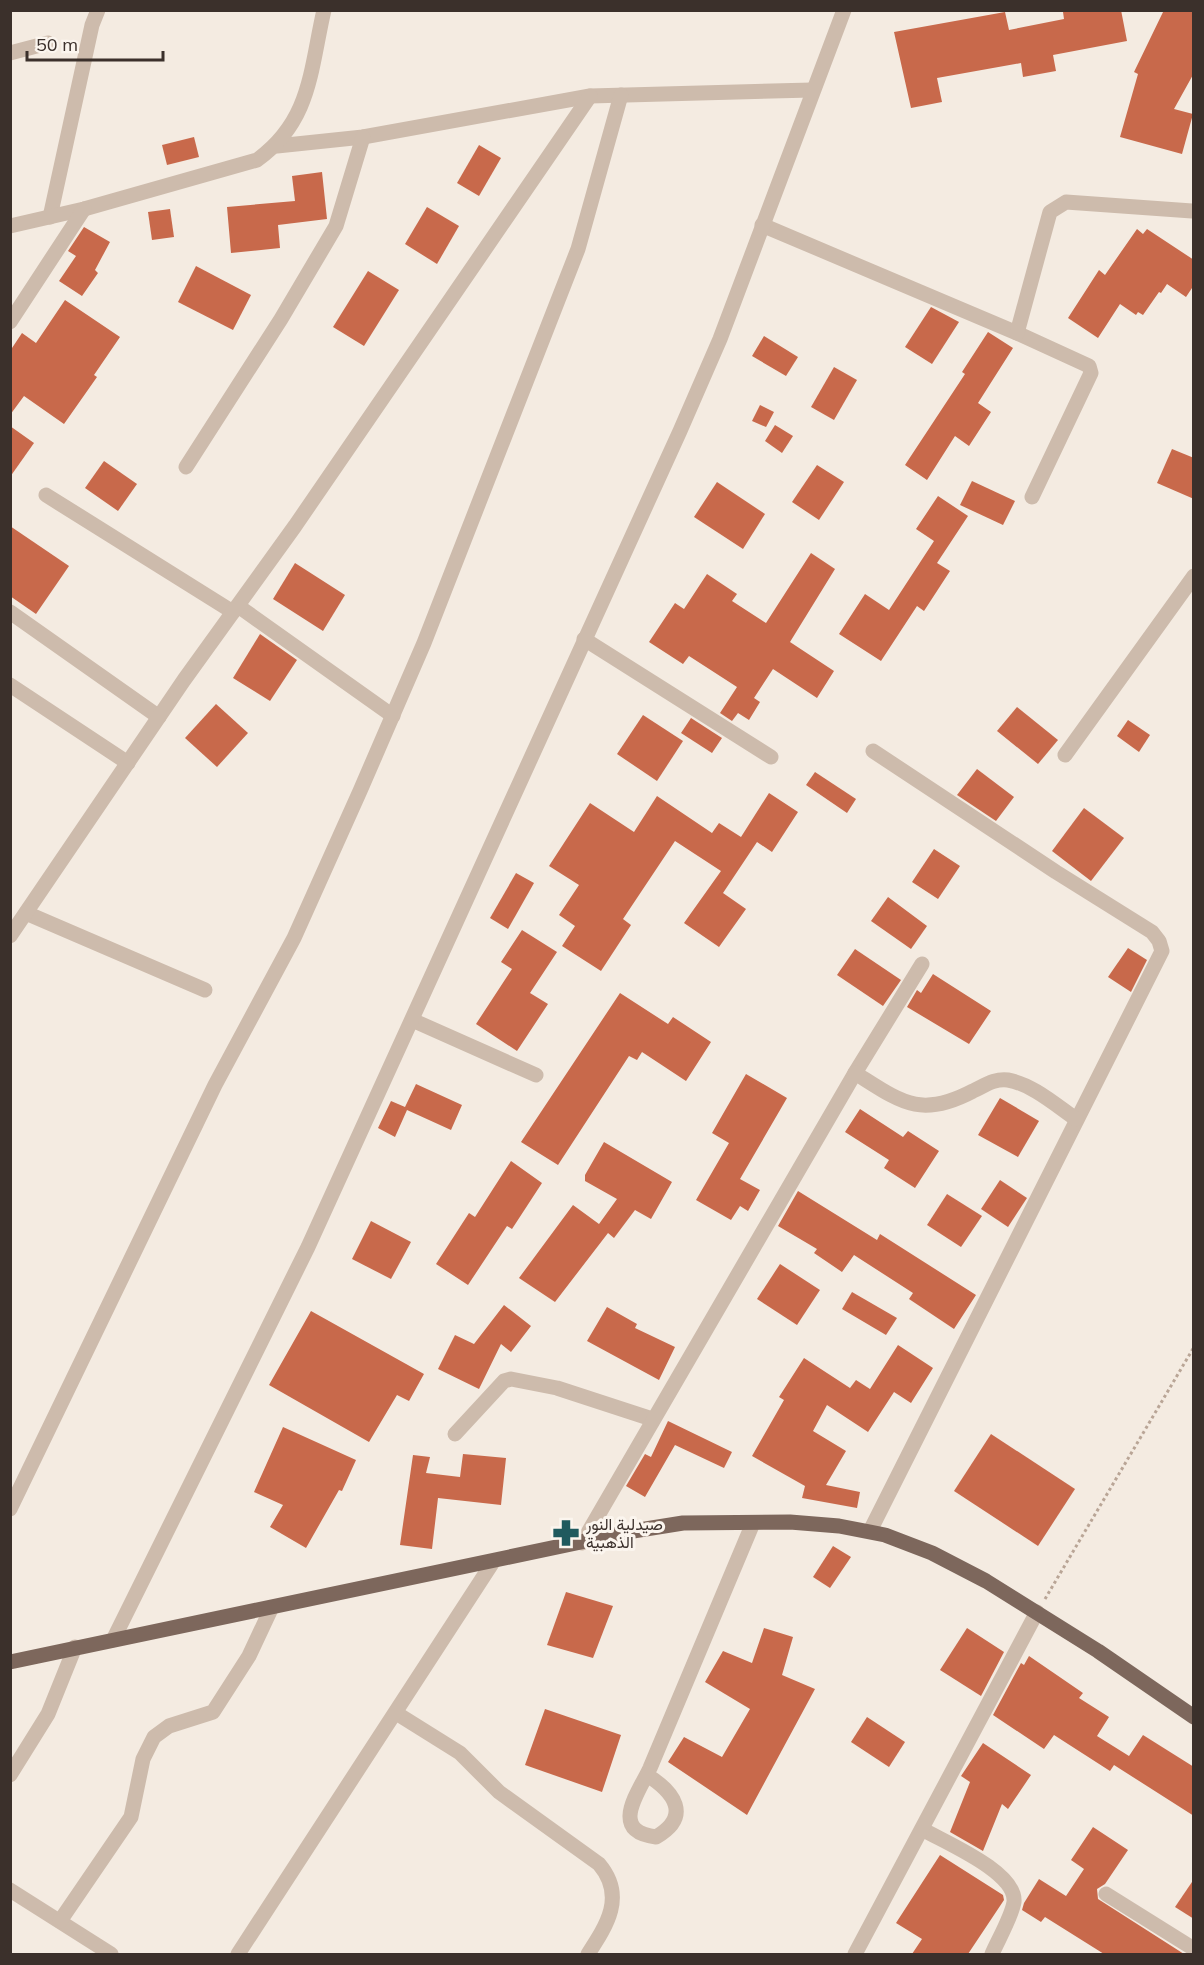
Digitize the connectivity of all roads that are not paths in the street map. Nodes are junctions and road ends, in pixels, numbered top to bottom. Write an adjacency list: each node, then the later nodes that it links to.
1 (98, 10): 13 (street)
2 (324, 10): 10 (street)
3 (844, 10): 6 (street)
4 (48, 43): 5 (street)
5 (10, 53)
6 (812, 90): 7 (street); 14 (street)
7 (621, 95): 8 (street); 26 (street)
8 (590, 96): 9 (street); 22 (street)
9 (363, 137): 10 (street); 18 (street)
10 (277, 146): 11 (street)
11 (84, 209): 13 (street); 16 (street)
12 (1192, 211): 17 (street)
13 (50, 217): 15 (street)
14 (762, 225): 17 (street); 24 (street)
15 (10, 226)
16 (10, 322)
17 (1017, 333): 20 (street)
18 (186, 467)
19 (46, 495): 22 (street)
20 (1032, 497)
21 (1194, 576): 29 (street)
22 (236, 609): 26 (street); 27 (street)
23 (10, 612): 27 (street)
24 (584, 639): 30 (street); 36 (street)
25 (10, 685): 31 (street)
26 (393, 716): 42 (street)
27 (159, 717): 31 (street)
28 (873, 751): 39 (street)
29 (1065, 754)
30 (771, 757)
31 (128, 763): 32 (street)
32 (26, 913): 33 (street); 35 (street)
33 (10, 936)
34 (922, 964): 37 (street)
35 (205, 990)
36 (412, 1020): 38 (street); 49 (street)
37 (855, 1072): 39 (street); 40 (street)
38 (536, 1075)
39 (1076, 1119): 44 (street)
40 (652, 1419): 41 (street); 45 (street)
41 (455, 1434)
42 (10, 1509)
43 (753, 1523): 44 (main road); 45 (main road); 55 (street)
44 (870, 1531): 48 (main road)
45 (582, 1543): 46 (main road)
46 (493, 1562): 47 (main road); 52 (street)
47 (271, 1609): 49 (main road); 59 (street)
48 (1038, 1612): 53 (main road); 56 (street)
49 (113, 1640): 50 (main road)
50 (75, 1647): 51 (main road); 54 (street)
51 (10, 1662)
52 (396, 1713): 62 (street); 63 (street)
53 (1194, 1717)
54 (10, 1775)
55 (647, 1775)
56 (922, 1829): 64 (street); 65 (street)
57 (10, 1890): 59 (street)
58 (1106, 1894): 60 (street)
59 (60, 1921): 61 (street)
60 (1194, 1949)
61 (111, 1954)
62 (238, 1954)
63 (588, 1954)
64 (855, 1954)
65 (992, 1954)

